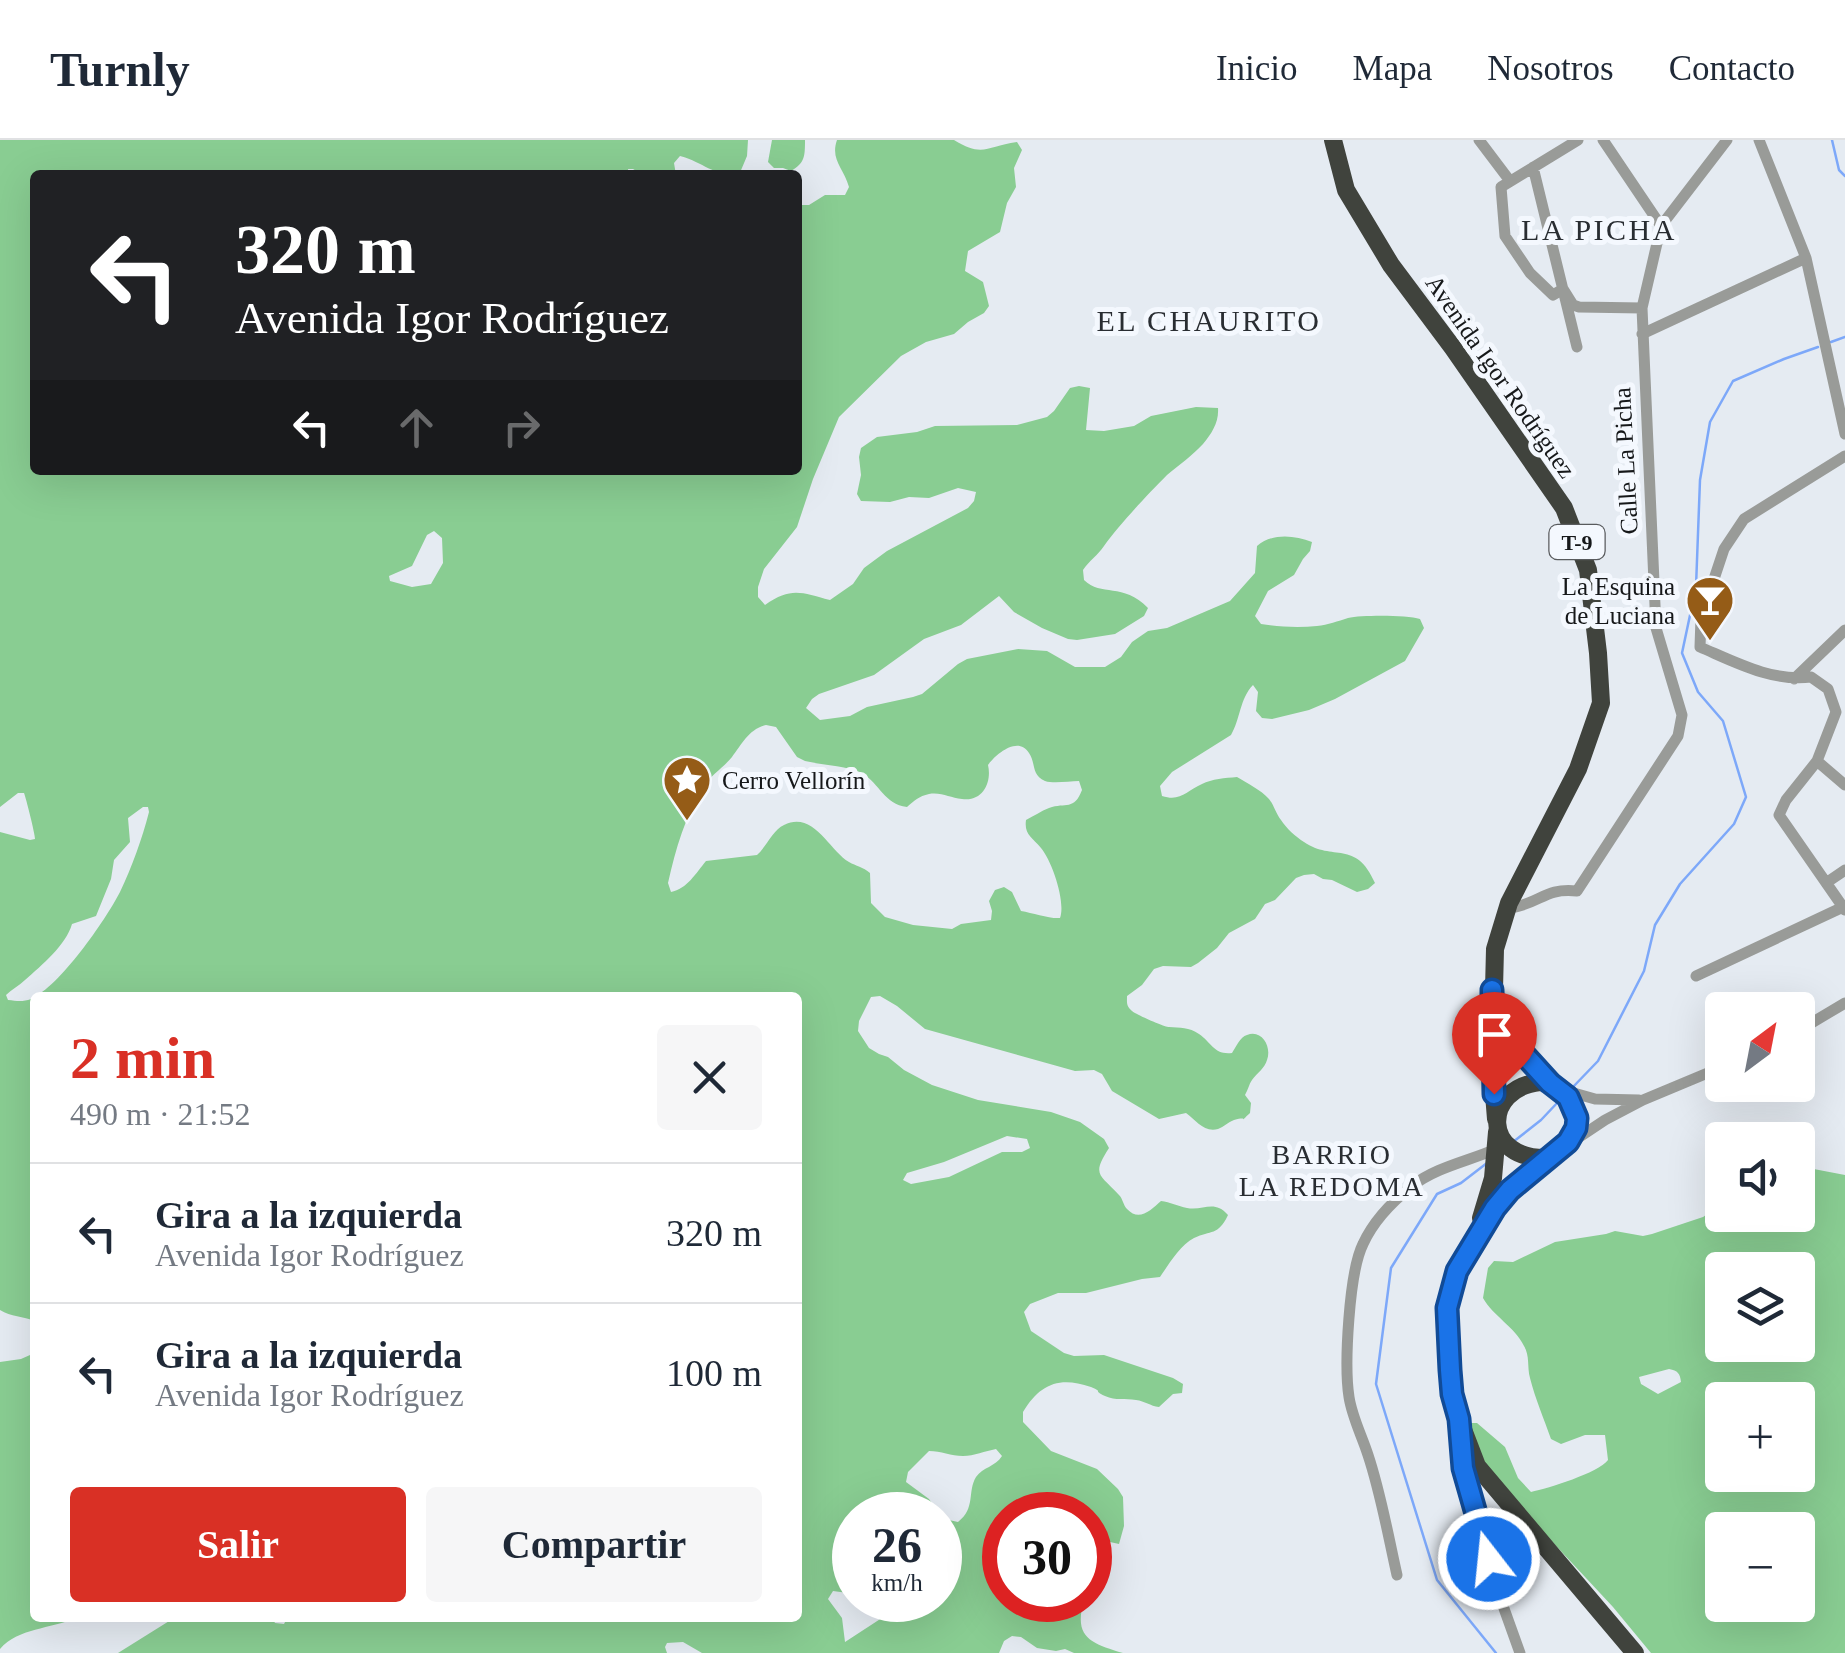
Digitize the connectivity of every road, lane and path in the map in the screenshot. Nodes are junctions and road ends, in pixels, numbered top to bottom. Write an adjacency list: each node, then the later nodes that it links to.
1 (1334, 140): 24 (highway, Avenida Igor Rodríguez / T-9)
2 (1479, 140): 8 (street)
3 (1578, 140): 7 (street)
4 (1604, 140): 9 (street)
5 (1727, 140): 9 (street, Calle La Picha)
6 (1759, 140): 10 (street)
7 (1532, 168): 8 (street); 11 (street)
8 (1510, 181): 11 (street)
9 (1660, 226): 12 (street, Calle La Picha)
10 (1806, 258): 13 (street); 15 (street)
11 (1563, 289): 12 (street); 14 (street)
12 (1642, 308): 13 (street, Calle La Picha)
13 (1642, 334): 24 (street, Calle La Picha)
14 (1577, 348)
15 (1842, 409): 16 (street)
16 (1845, 434)
17 (1845, 456): 19 (street)
18 (1845, 630): 19 (street)
19 (1794, 679): 20 (street)
20 (1817, 762): 21 (street); 23 (street)
21 (1845, 786)
22 (1845, 870): 23 (street)
23 (1826, 884): 25 (street)
24 (1510, 903): 27 (highway, Avenida Igor Rodríguez / T-9)
25 (1844, 909): 26 (street)
26 (1696, 976)
27 (1492, 990): 31 (highway, Avenida Igor Rodríguez / T-9); 33 (highway, Avenida Igor Rodríguez / T-9)
28 (1845, 1004): 29 (street)
29 (1815, 1021)
30 (1705, 1074): 32 (street)
31 (1555, 1086): 32 (street); 33 (highway); 34 (highway, T-9)
32 (1643, 1100): 34 (street)
33 (1500, 1141): 34 (highway); 35 (highway, T-9); 37 (street)
34 (1562, 1150): 35 (highway, T-9)
35 (1475, 1238): 36 (highway, T-9)
36 (1459, 1419): 38 (street); 39 (highway, T-9)
37 (1397, 1575)
38 (1520, 1653)
39 (1635, 1653)

